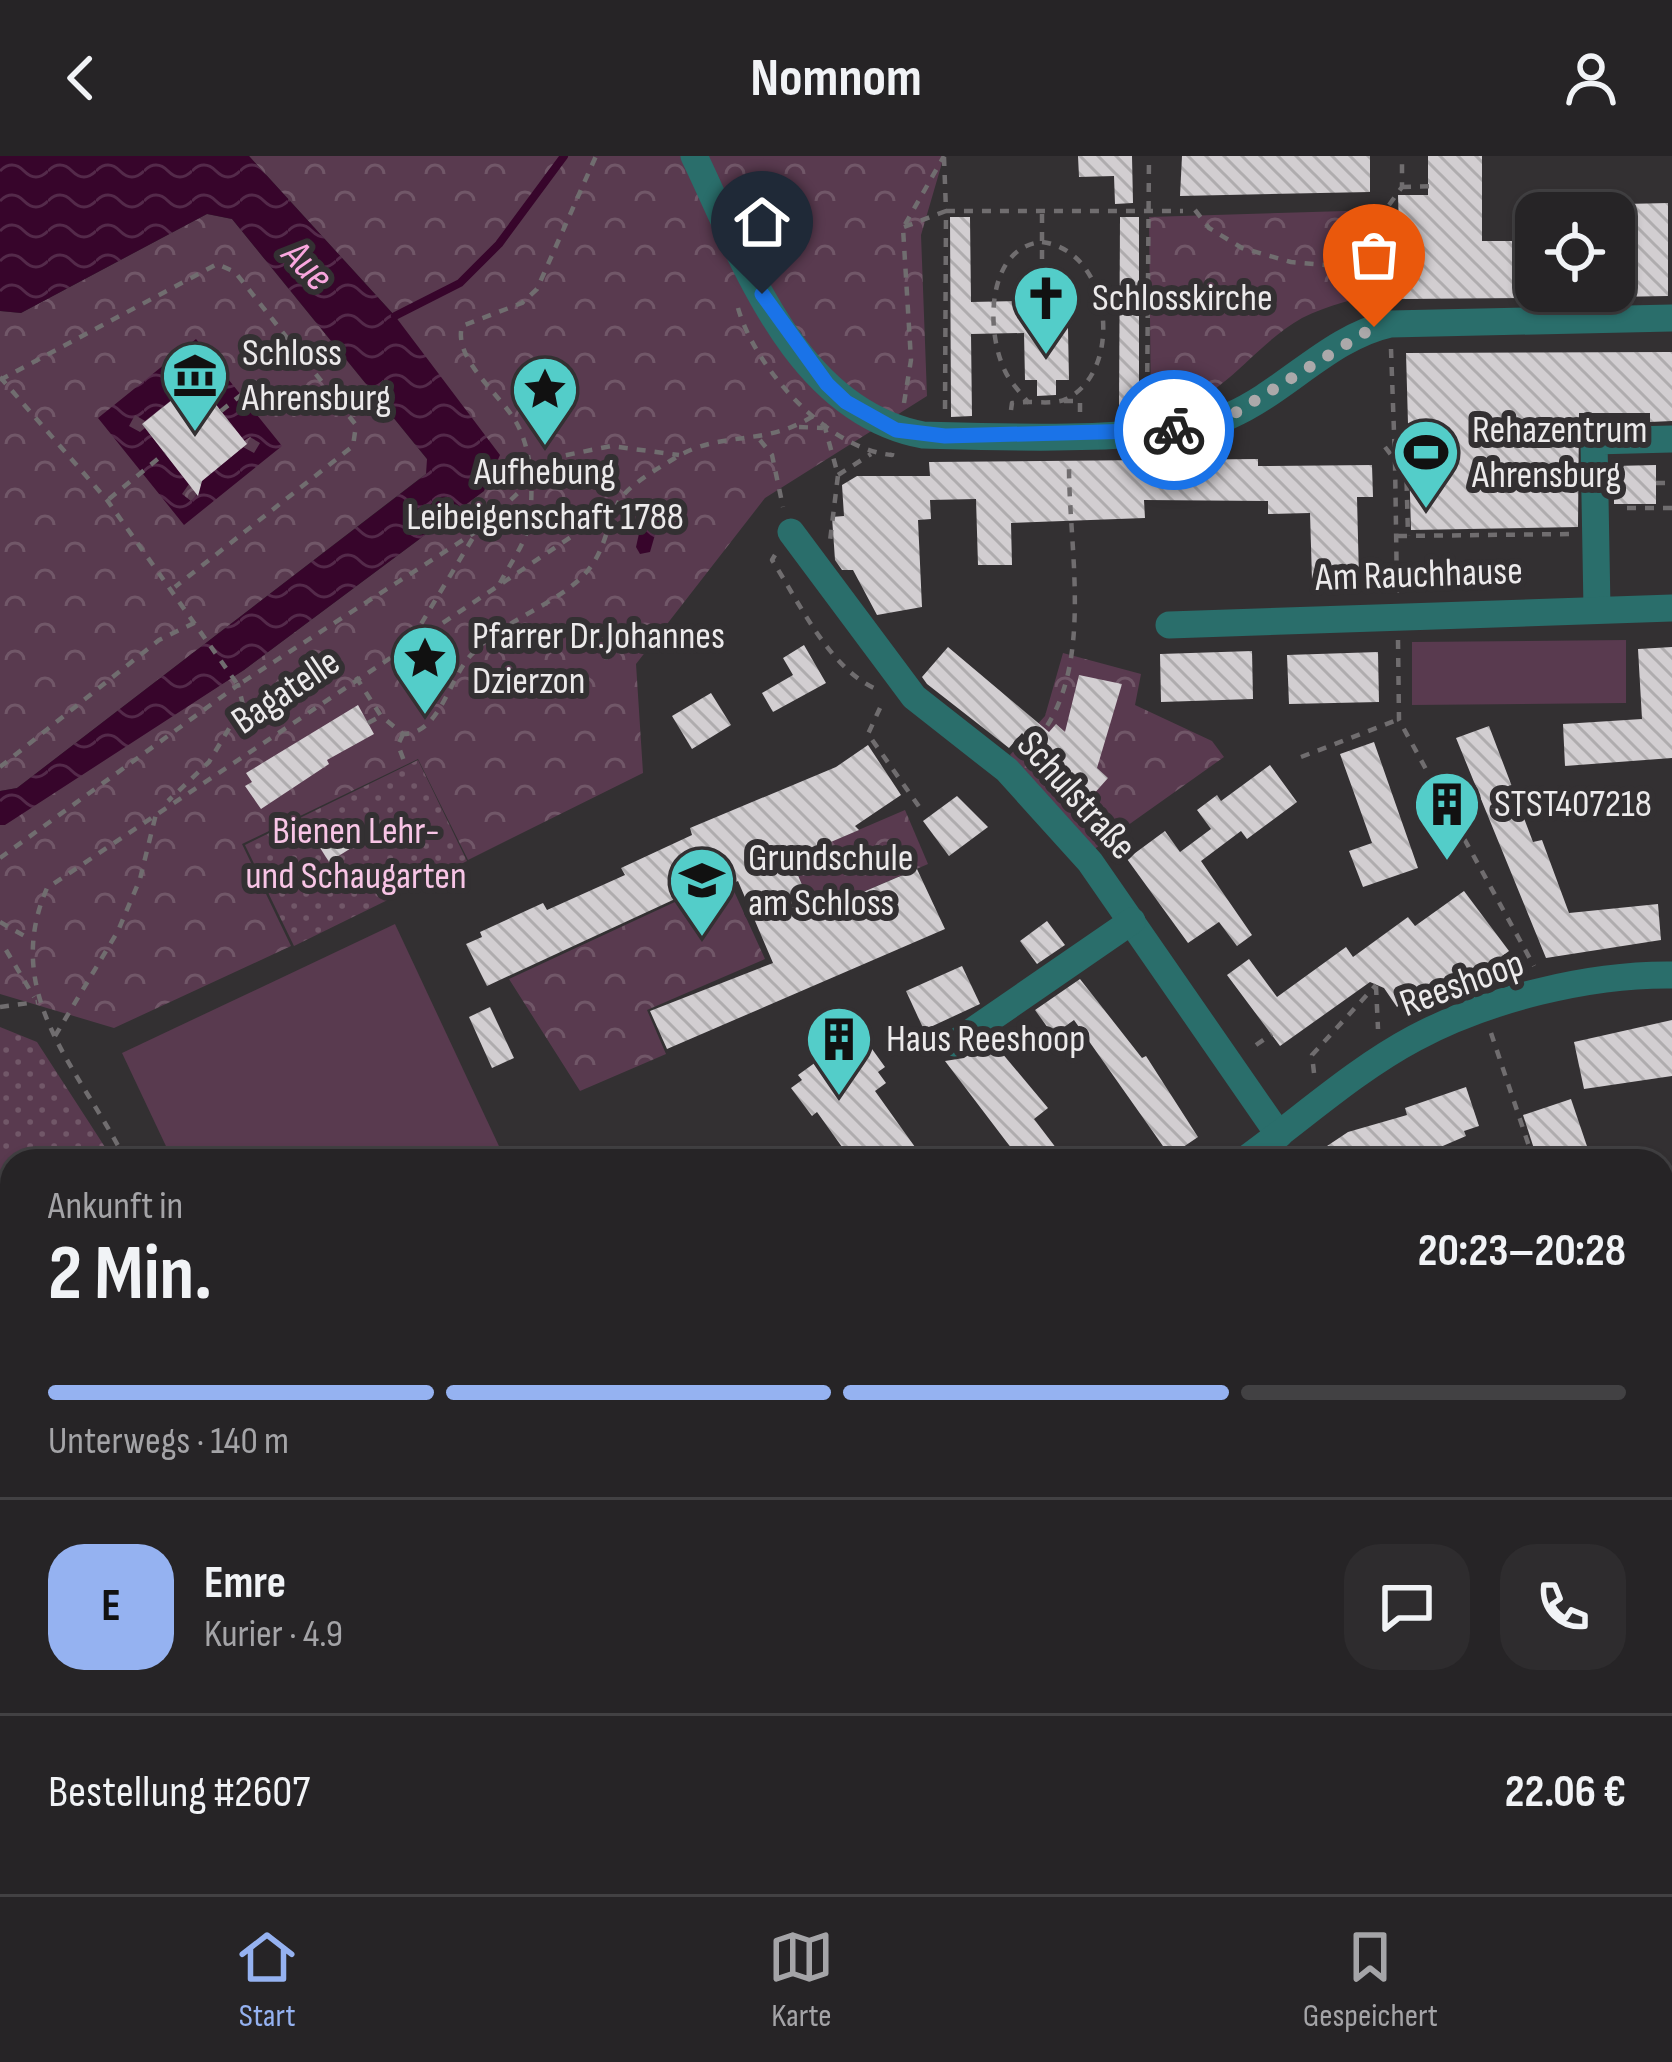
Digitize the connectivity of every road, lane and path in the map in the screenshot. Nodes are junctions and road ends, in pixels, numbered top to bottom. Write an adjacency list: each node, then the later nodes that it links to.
1 (596, 156): 42 (path)
2 (694, 156): 30 (street)
3 (1149, 156): 11 (path)
4 (1402, 156): 7 (path)
5 (944, 157): 10 (path); 14 (path)
6 (1438, 186): 7 (path)
7 (1402, 187): 8 (path)
8 (1389, 206)
9 (1195, 210): 19 (path)
10 (946, 211): 13 (path); 14 (path); 32 (path)
11 (1148, 211): 12 (path); 13 (path); 31 (path)
12 (1183, 211)
13 (1042, 212): 15 (path)
14 (903, 227): 30 (path)
15 (1042, 242): 18 (path); 24 (path); 25 (path)
16 (1407, 250): 17 (path)
17 (1392, 251)
18 (1042, 277)
19 (1390, 315): 20 (street); 31 (street); 40 (path)
20 (1672, 319)
21 (0, 379): 46 (path, Bagatelle); 57 (path)
22 (256, 383): 27 (path)
23 (1080, 400): 24 (path)
24 (1064, 401): 25 (path)
25 (1028, 402): 26 (path)
26 (1012, 403)
27 (221, 411)
28 (813, 416): 29 (path, Bagatelle)
29 (797, 426): 34 (path, Bagatelle); 41 (path)
30 (896, 430): 32 (street)
31 (1147, 433): 32 (street)
32 (945, 436)
33 (1672, 439): 51 (street)
34 (760, 440): 39 (path, Bagatelle); 50 (path)
35 (1385, 447): 40 (path)
36 (1069, 452): 72 (path)
37 (165, 453): 46 (path)
38 (871, 454): 41 (path)
39 (679, 455): 42 (path, Bagatelle); 45 (path, Bagatelle)
40 (1395, 460): 52 (path); 53 (path)
41 (838, 475): 55 (path)
42 (529, 482): 49 (path, Bagatelle); 56 (path)
43 (1672, 483): 44 (path)
44 (1656, 484)
45 (619, 498): 56 (path, Bagatelle); 71 (path)
46 (107, 500): 57 (path, Bagatelle)
47 (1627, 508): 48 (path)
48 (1672, 508)
49 (477, 531): 63 (path); 65 (path, Bagatelle)
50 (791, 532): 55 (street, Schulstraße); 66 (path)
51 (1596, 533): 52 (path); 59 (street)
52 (1408, 536): 53 (path)
53 (1396, 540): 54 (path); 60 (path)
54 (1387, 544)
55 (821, 576): 79 (street, Schulstraße)
56 (498, 585): 63 (path, Bagatelle)
57 (174, 588): 61 (path, Bagatelle)
58 (1672, 608): 59 (street, Am Rauchhause)
59 (1597, 609): 60 (street, Am Rauchhause)
60 (1398, 615): 62 (street, Am Rauchhause); 69 (path)
61 (196, 622): 65 (path, Bagatelle); 75 (path)
62 (1168, 625)
63 (410, 643): 64 (path, Bagatelle)
64 (356, 677): 68 (path, Bagatelle); 77 (path, Bagatelle)
65 (238, 685): 77 (path); 78 (path)
66 (879, 690)
67 (880, 708): 76 (path)
68 (381, 716): 70 (path); 71 (path, Bagatelle)
69 (1399, 720): 73 (path); 84 (path)
70 (368, 724)
71 (403, 734): 74 (path)
72 (1031, 747)
73 (1301, 757)
74 (406, 766)
75 (0, 767)
76 (920, 808)
77 (155, 814): 81 (path, Bagatelle); 90 (path)
78 (0, 858)
79 (1132, 921): 91 (street); 94 (street, Schulstraße)
80 (0, 922): 81 (path)
81 (28, 938): 85 (path)
82 (6, 950): 85 (path)
83 (1672, 975): 84 (street, Reeshoop)
84 (1548, 992): 87 (street, Reeshoop)
85 (37, 1002): 86 (path); 90 (path)
86 (0, 1007)
87 (1483, 1010): 94 (street, Reeshoop); 97 (path)
88 (1378, 1029): 93 (path)
89 (1272, 1034): 92 (path)
90 (54, 1039): 95 (path)
91 (955, 1043)
92 (1256, 1045)
93 (1314, 1073)
94 (1279, 1135): 96 (street, Reeshoop)
95 (119, 1149)
96 (1260, 1149)
97 (1530, 1149)

